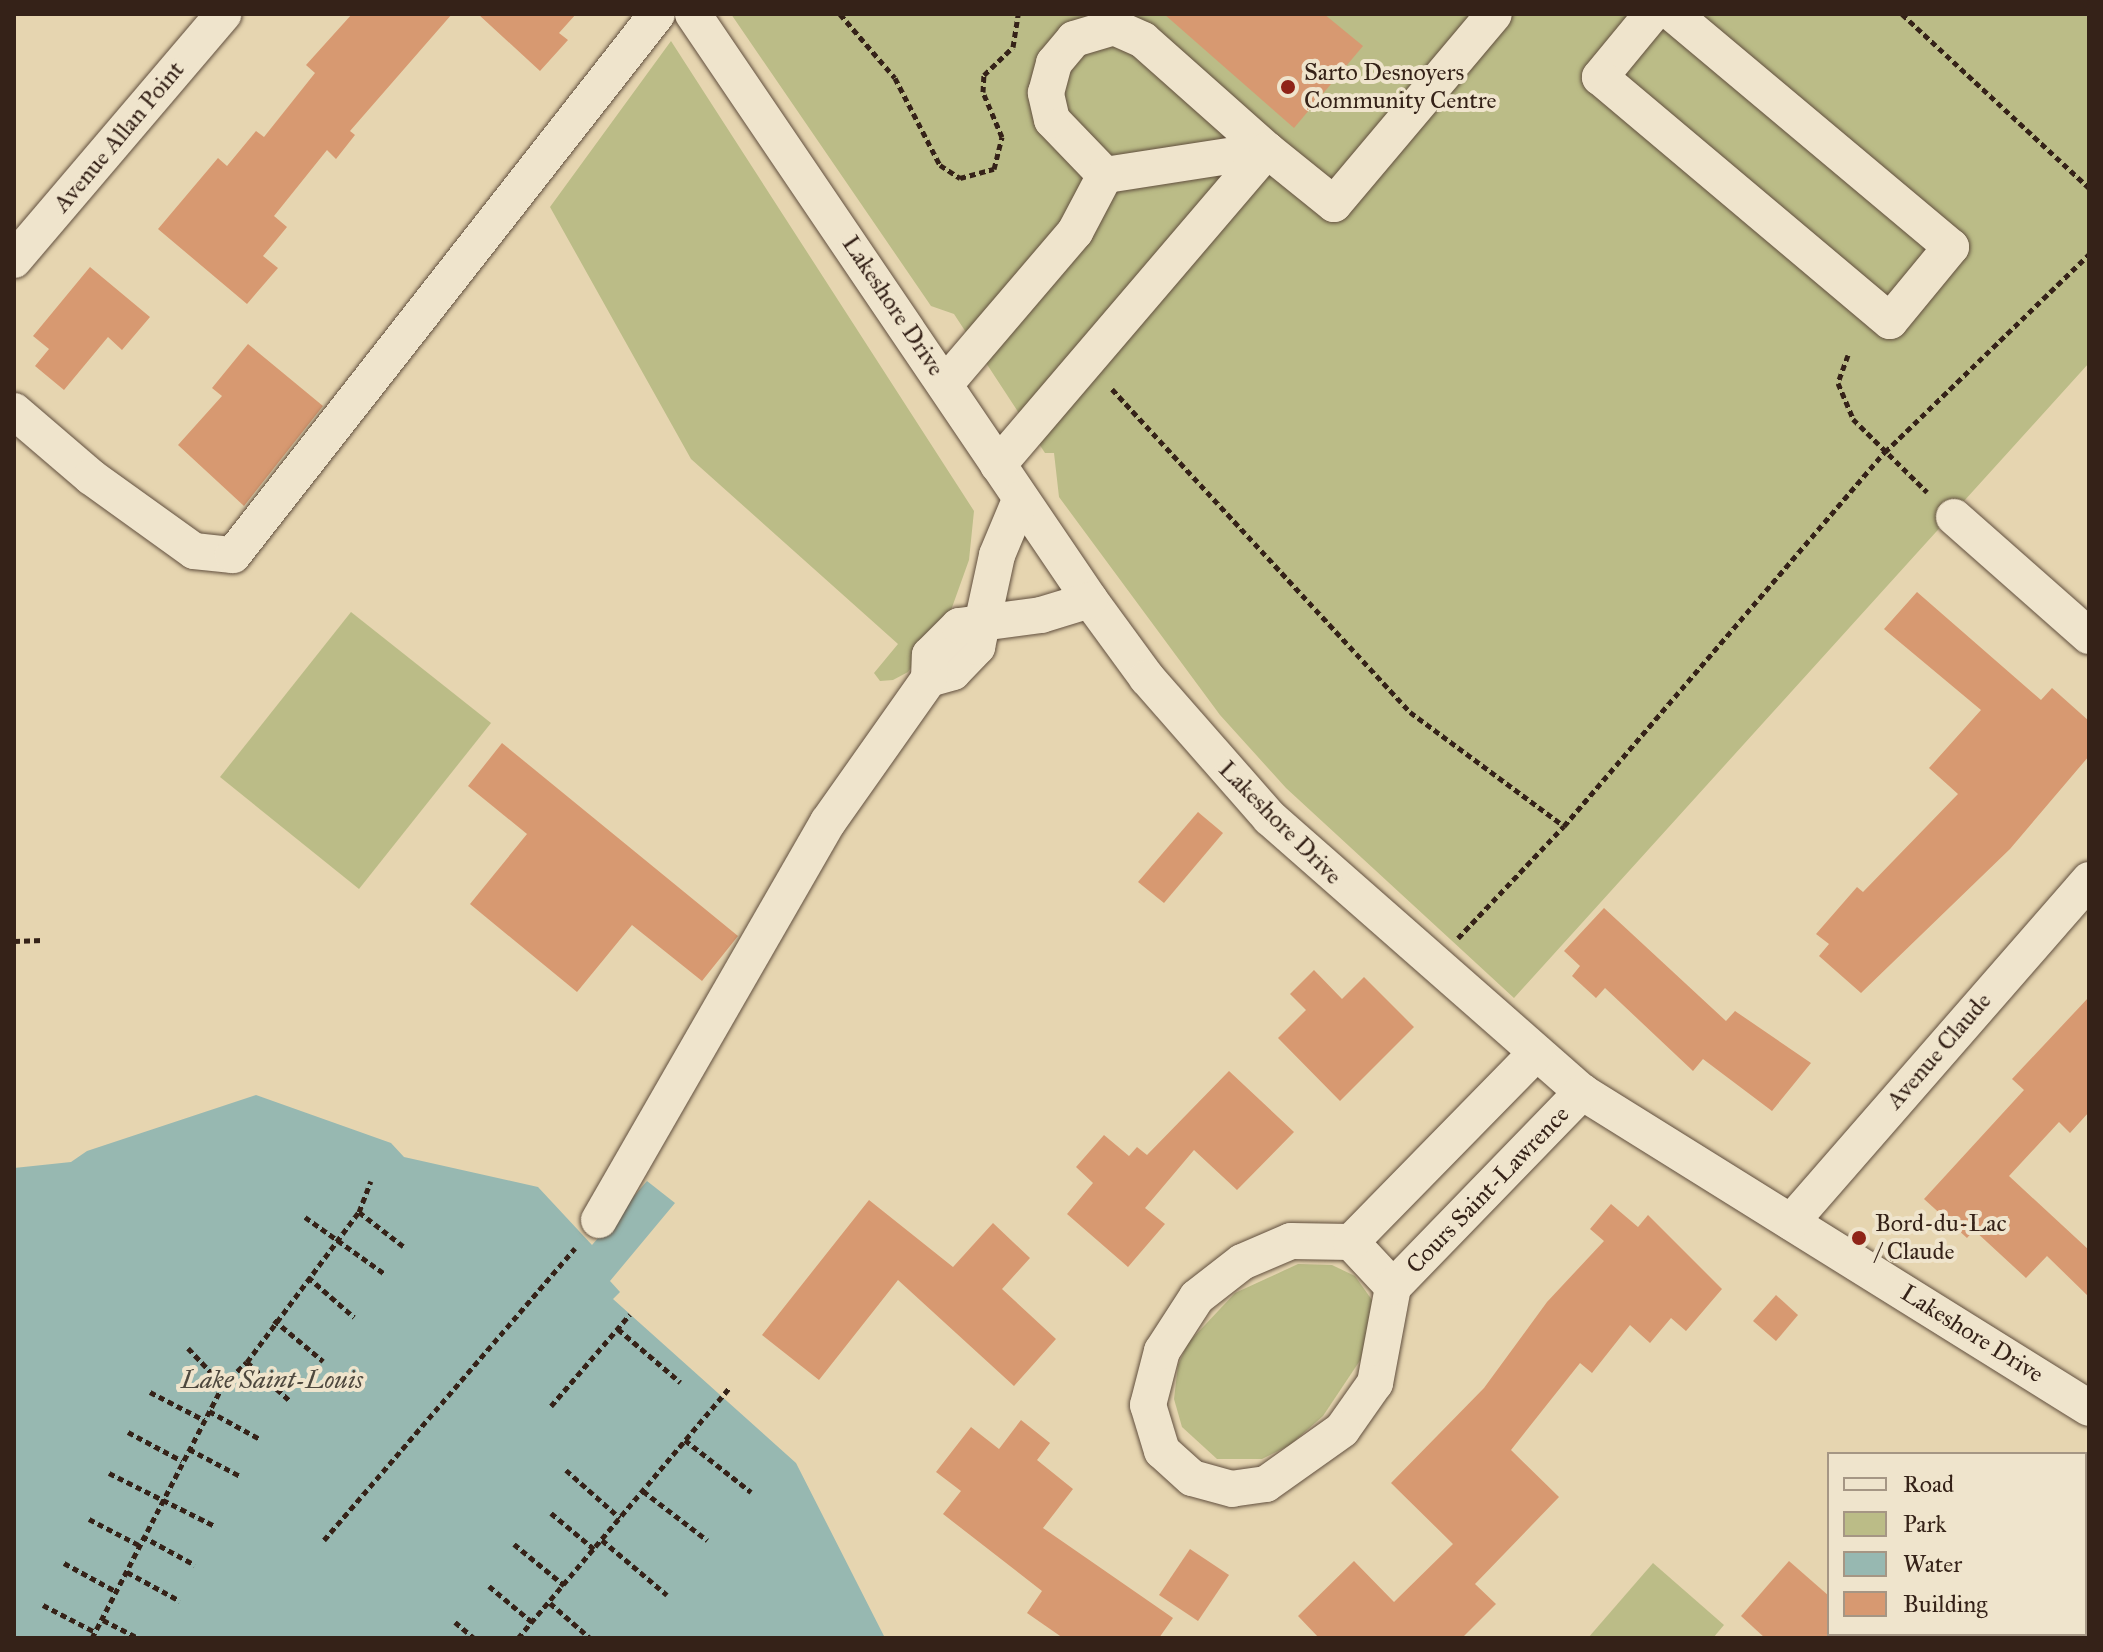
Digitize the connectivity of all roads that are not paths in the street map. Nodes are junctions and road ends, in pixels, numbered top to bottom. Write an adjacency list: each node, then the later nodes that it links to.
1 (223, 14): 9 (street, Avenue Allan Point)
2 (657, 14): 11 (street)
3 (1494, 14): 7 (street)
4 (1652, 14): 5 (street)
5 (1673, 14)
6 (702, 18): 10 (street, Lakeshore Drive)
7 (1267, 150): 8 (street); 8 (street); 12 (street)
8 (1105, 175): 10 (street)
9 (14, 260)
10 (946, 383): 12 (street, Lakeshore Drive)
11 (14, 411)
12 (998, 465): 13 (street, Lakeshore Drive)
13 (1020, 500): 15 (street, Lakeshore Drive); 16 (street)
14 (1954, 517): 17 (street)
15 (1090, 600): 16 (street); 19 (street, Lakeshore Drive)
16 (979, 624): 21 (street)
17 (2089, 636)
18 (2089, 880): 22 (street, Avenue Claude)
19 (1535, 1054): 20 (street, Lakeshore Drive); 23 (street)
20 (1582, 1092): 22 (street, Lakeshore Drive); 24 (street, Cours Saint-Lawrence)
21 (599, 1220)
22 (1791, 1222): 25 (street, Lakeshore Drive)
23 (1351, 1242): 24 (street, Cours Saint-Lawrence); 24 (street, Cours Saint-Lawrence)
24 (1393, 1287)
25 (2089, 1408)

